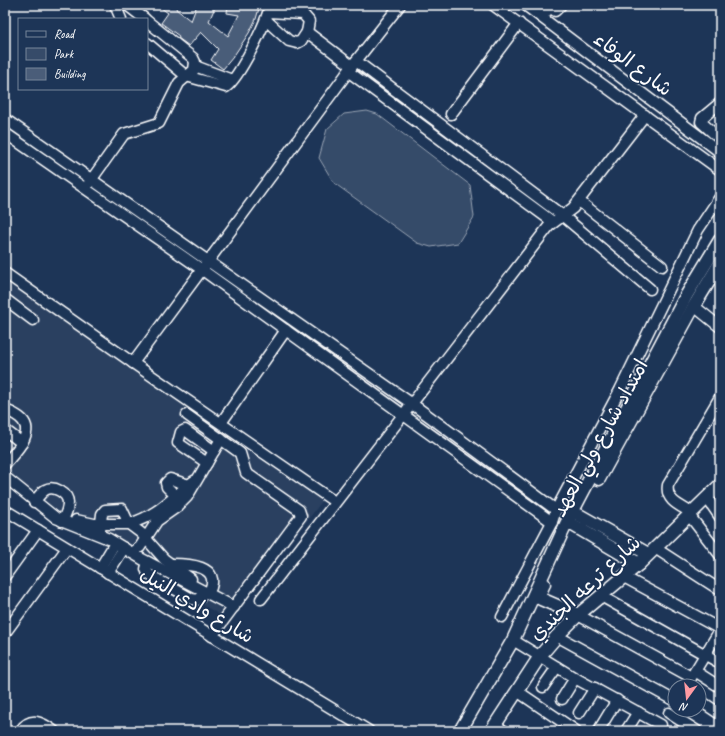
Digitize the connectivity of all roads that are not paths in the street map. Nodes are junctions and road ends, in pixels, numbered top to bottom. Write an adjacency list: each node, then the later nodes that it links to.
1 (116, 5): 9 (street)
2 (127, 5): 10 (street)
3 (400, 5): 16 (street)
4 (493, 5): 12 (street)
5 (525, 5): 8 (street, شارع الوفاء)
6 (555, 7): 8 (street)
7 (268, 12): 13 (street); 13 (street); 18 (street)
8 (541, 17): 29 (street, شارع الوفاء)
9 (121, 18)
10 (144, 18)
11 (148, 22): 15 (street)
12 (519, 23): 22 (street); 23 (street)
13 (307, 32): 16 (street)
14 (148, 44): 17 (street)
15 (195, 66): 17 (street); 18 (street)
16 (352, 66): 19 (street); 21 (street); 38 (street)
17 (186, 76): 18 (street); 31 (street)
18 (232, 80)
19 (411, 103): 21 (street); 25 (street)
20 (720, 103): 28 (street)
21 (403, 111): 27 (street)
22 (450, 114)
23 (645, 115): 30 (street); 34 (street)
24 (5, 119): 31 (street)
25 (444, 128): 27 (street); 35 (street)
26 (5, 133): 32 (street)
27 (438, 137): 36 (street)
28 (720, 139)
29 (720, 152)
30 (720, 170)
31 (92, 179): 32 (street); 38 (street)
32 (85, 188): 41 (street)
33 (720, 197): 72 (street)
34 (579, 201): 35 (street); 40 (street)
35 (563, 216): 36 (street); 43 (street)
36 (553, 222): 51 (street)
37 (720, 240): 76 (main road, امتداد شارع ولي العهد)
38 (208, 260): 41 (street); 51 (street)
39 (720, 263): 45 (main road, امتداد شارع ولي العهد)
40 (662, 266)
41 (201, 269): 48 (street); 49 (street)
42 (5, 273): 49 (street)
43 (650, 289)
44 (5, 299): 46 (street)
45 (694, 306): 47 (street); 76 (main road, امتداد شارع ولي العهد)
46 (33, 320)
47 (720, 327)
48 (286, 330): 53 (street); 55 (street)
49 (133, 364): 55 (street)
50 (720, 397): 73 (street)
51 (411, 403): 53 (street); 72 (street)
52 (5, 411): 58 (street)
53 (403, 413): 70 (street); 77 (street)
54 (187, 415): 57 (street)
55 (221, 423): 70 (street)
56 (5, 430): 58 (street)
57 (221, 440): 59 (street); 98 (street)
58 (22, 443): 61 (street)
59 (214, 451): 60 (street); 60 (street)
60 (207, 463): 64 (street)
61 (5, 464)
62 (5, 473): 69 (street)
63 (5, 477): 69 (street)
64 (199, 478): 65 (street); 68 (street)
65 (189, 485): 68 (street); 68 (street)
66 (720, 485): 67 (main road, شارع ترعه الجندي)
67 (707, 498): 73 (main road, شارع ترعه الجندي); 74 (street)
68 (179, 499): 78 (street); 81 (street)
69 (36, 500): 75 (street); 75 (street)
70 (335, 502): 97 (street)
71 (5, 510): 80 (street, شارع وادي النيل)
72 (556, 510): 77 (street)
73 (691, 514): 84 (main road, شارع ترعه الجندي); 85 (street)
74 (720, 517)
75 (64, 518): 79 (street)
76 (573, 521): 84 (main road); 89 (main road); 95 (main road, شارع ترعه الجندي)
77 (552, 522): 100 (street)
78 (129, 524): 79 (street); 79 (street); 81 (street)
79 (100, 529): 83 (street)
80 (38, 530): 82 (street, شارع وادي النيل); 91 (street)
81 (146, 538): 83 (street); 86 (street)
82 (68, 548): 90 (street, شارع وادي النيل); 102 (street)
83 (123, 548): 87 (street); 90 (street)
84 (652, 551): 89 (main road, شارع ترعه الجندي); 93 (street)
85 (720, 555)
86 (160, 556): 87 (street); 88 (street)
87 (151, 563): 94 (street)
88 (171, 564): 94 (street); 94 (street)
89 (639, 564): 92 (main road, شارع ترعه الجندي)
90 (104, 570): 103 (street, شارع وادي النيل)
91 (6, 571)
92 (624, 577): 96 (main road, شارع ترعه الجندي); 101 (street)
93 (720, 590)
94 (210, 594): 98 (street)
95 (536, 596): 99 (main road); 105 (main road, شارع ترعه الجندي)
96 (601, 596): 99 (main road, شارع ترعه الجندي); 106 (street)
97 (261, 599)
98 (234, 607): 103 (street)
99 (578, 615): 104 (main road, شارع ترعه الجندي); 111 (street)
100 (502, 617)
101 (720, 630): 106 (street)
102 (5, 633)
103 (212, 636): 132 (street, شارع وادي النيل)
104 (557, 636): 107 (main road, شارع ترعه الجندي); 117 (street)
105 (513, 640): 107 (street); 133 (main road, شارع ترعه الجندي)
106 (706, 654): 108 (street); 111 (street)
107 (540, 656): 109 (street); 116 (main road, شارع ترعه الجندي)
108 (720, 663)
109 (557, 667): 110 (street); 113 (street)
110 (575, 678): 115 (street); 118 (street)
111 (691, 678)
112 (707, 683): 114 (street)
113 (543, 687)
114 (720, 687)
115 (594, 688): 119 (street); 122 (street)
116 (517, 691): 128 (main road, شارع ترعه الجندي); 129 (street)
117 (667, 698)
118 (562, 699)
119 (617, 700): 121 (street); 126 (street)
120 (707, 705): 123 (street)
121 (638, 712): 127 (street); 134 (street)
122 (579, 713)
123 (720, 714)
124 (667, 716): 127 (street)
125 (677, 718): 135 (street)
126 (600, 728)
127 (659, 728)
128 (497, 729)
129 (573, 730)
130 (20, 731): 131 (street)
131 (54, 731)
132 (369, 731)
133 (460, 731)
134 (626, 731)
135 (697, 731)

